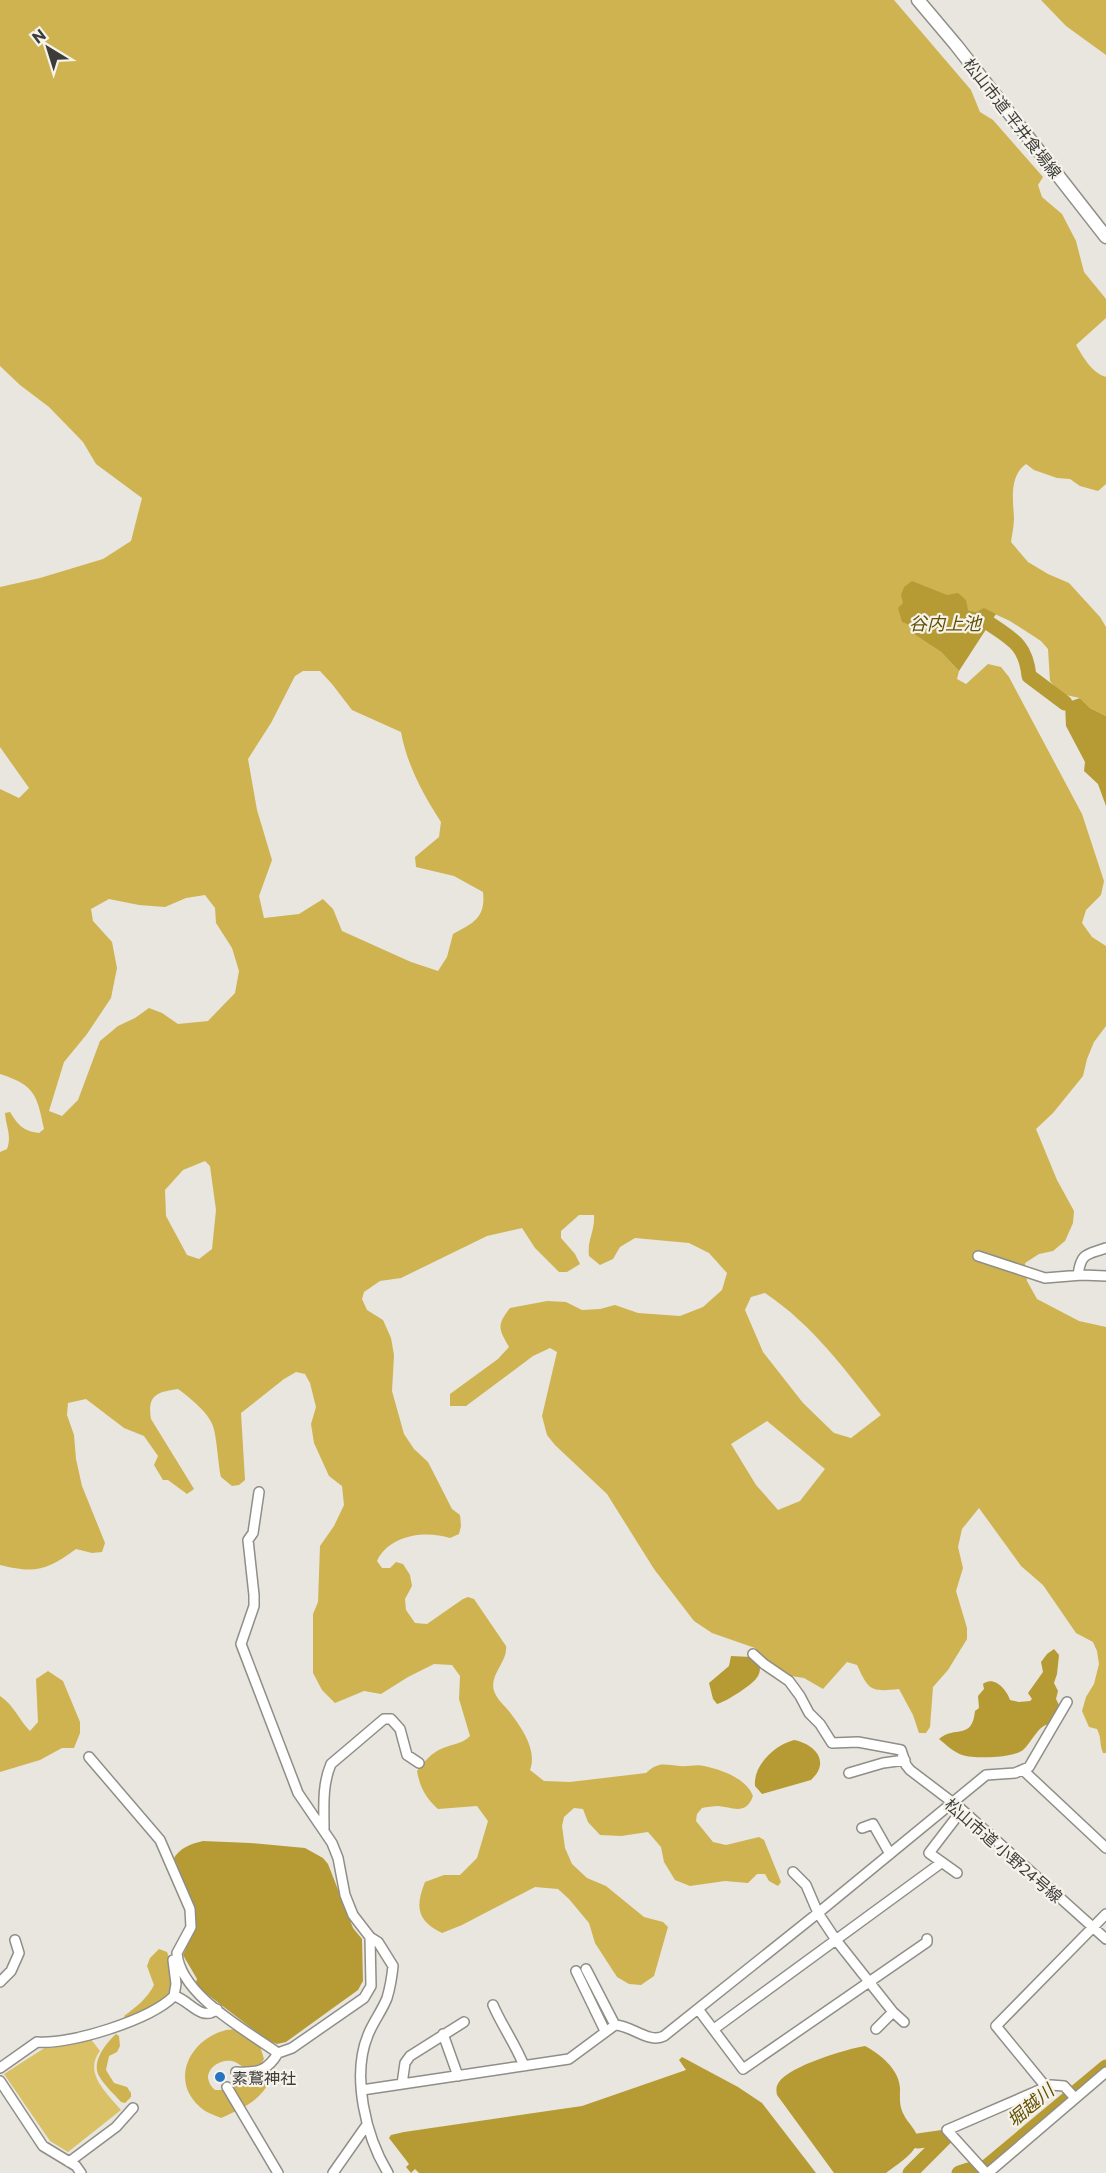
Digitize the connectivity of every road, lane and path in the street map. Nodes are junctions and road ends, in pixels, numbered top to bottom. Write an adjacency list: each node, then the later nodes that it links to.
1 (918, 0): 2 (street, 松山市道 平井食場線)
2 (1106, 237)
3 (1106, 1248): 5 (street)
4 (978, 1256): 5 (street)
5 (1078, 1275): 6 (street)
6 (1106, 1276)
7 (259, 1492): 18 (street)
8 (753, 1654): 11 (street, 松山市道 小野24号線)
9 (1067, 1702): 13 (street)
10 (89, 1757): 32 (street)
11 (905, 1760): 14 (street); 15 (street, 松山市道 小野24号線)
12 (419, 1763): 18 (street)
13 (1024, 1770): 15 (street); 19 (street)
14 (849, 1773)
15 (952, 1803): 16 (street, 松山市道 小野24号線); 20 (street)
16 (962, 1810): 21 (street); 26 (street, 松山市道 小野24号線)
17 (862, 1828): 20 (street)
18 (324, 1829): 27 (street)
19 (1106, 1848)
20 (890, 1854): 24 (street)
21 (941, 1863): 23 (street); 31 (street)
22 (793, 1872): 24 (street)
23 (957, 1873)
24 (818, 1913): 31 (street); 38 (street)
25 (1106, 1914): 26 (street)
26 (1092, 1927): 29 (street, 松山市道 小野24号線); 56 (street)
27 (370, 1937): 47 (street); 57 (street)
28 (927, 1939): 34 (street)
29 (1106, 1939)
30 (15, 1940): 33 (street)
31 (836, 1940): 34 (street); 43 (street)
32 (177, 1953): 35 (street); 37 (street)
33 (0, 1982)
34 (869, 1982): 39 (street); 43 (street)
35 (174, 1996): 37 (street); 49 (street)
36 (493, 2005): 48 (street)
37 (217, 2009): 47 (street)
38 (698, 2009): 42 (street); 43 (street)
39 (893, 2012): 41 (street); 44 (street)
40 (464, 2022): 46 (street)
41 (904, 2022)
42 (615, 2025): 45 (street); 45 (street)
43 (714, 2029)
44 (876, 2029)
45 (605, 2031): 48 (street)
46 (443, 2034): 52 (street); 54 (street)
47 (278, 2053): 50 (street)
48 (524, 2066): 52 (street)
49 (0, 2068)
50 (236, 2072)
51 (1106, 2072): 58 (street)
52 (458, 2076): 54 (street)
53 (0, 2080): 61 (street)
54 (402, 2084): 57 (street)
55 (226, 2087): 64 (street)
56 (1046, 2087): 58 (street); 62 (street)
57 (362, 2090): 60 (street)
58 (1072, 2096): 62 (street)
59 (133, 2108): 61 (street)
60 (366, 2126): 65 (street); 66 (street)
61 (69, 2162): 63 (street)
62 (985, 2172)
63 (81, 2173)
64 (278, 2173)
65 (333, 2173)
66 (388, 2173)

